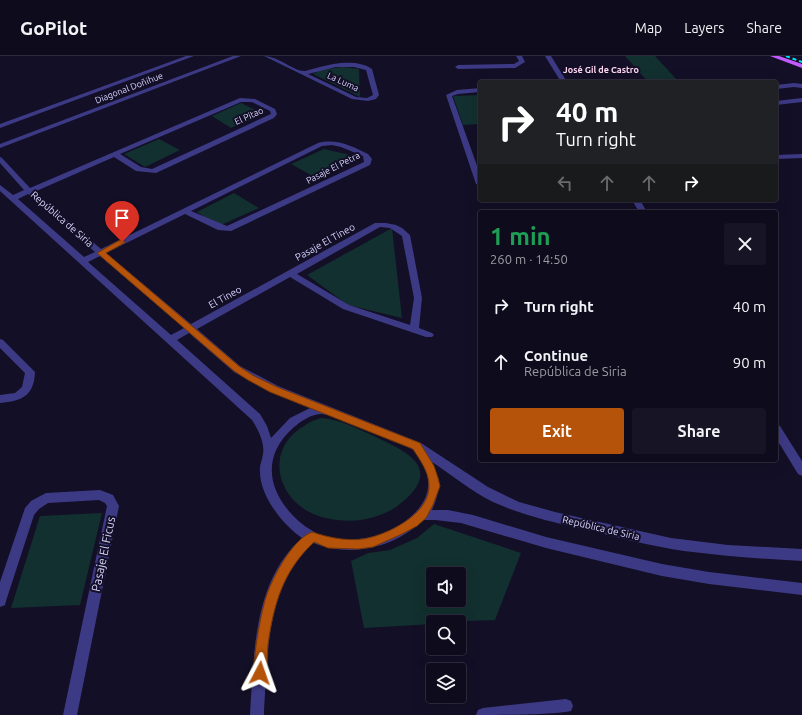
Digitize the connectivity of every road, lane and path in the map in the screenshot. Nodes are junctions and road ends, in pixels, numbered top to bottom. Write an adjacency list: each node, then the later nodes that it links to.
1 (191, 56): 16 (street)
2 (238, 56): 17 (street, Diagonal Doñihue)
3 (267, 56): 9 (street, La Luma)
4 (519, 56): 8 (street)
5 (548, 56): 10 (street)
6 (773, 56): 7 (main road)
7 (802, 66)
8 (458, 67)
9 (304, 73): 9 (street, La Luma)
10 (563, 80)
11 (802, 86): 12 (street)
12 (778, 87)
13 (478, 90): 24 (street)
14 (802, 100): 15 (street)
15 (778, 103)
16 (0, 126)
17 (27, 136): 18 (street, Diagonal Doñihue); 19 (street, Diagonal Doñihue)
18 (0, 141)
19 (0, 146)
20 (114, 154): 20 (street, El Pitao); 26 (street, El Pitao)
21 (802, 156): 22 (street)
22 (778, 157)
23 (0, 159): 26 (street, República de Siria)
24 (478, 178)
25 (0, 187): 27 (street, República de Siria)
26 (29, 191): 27 (street, El Pitao); 29 (street, República de Siria)
27 (13, 198): 30 (street, República de Siria)
28 (186, 211): 28 (street, Pasaje El Petra); 29 (street)
29 (101, 253): 30 (street); 32 (street, República de Siria)
30 (83, 261): 35 (street, República de Siria)
31 (290, 274): 32 (street, El Tineo); 33 (street, Pasaje El Tineo); 33 (street, Pasaje El Tineo)
32 (190, 329): 35 (street, El Tineo); 38 (street, República de Siria)
33 (414, 329): 34 (street, Pasaje El Tineo)
34 (429, 335)
35 (170, 340): 41 (street, República de Siria)
36 (0, 342): 37 (street)
37 (0, 399)
38 (322, 409): 40 (street, República de Siria); 41 (street)
39 (778, 432): 42 (street)
40 (417, 446): 43 (street); 45 (street, República de Siria)
41 (269, 456): 44 (street)
42 (802, 471)
43 (422, 515): 44 (street); 46 (street)
44 (312, 536): 51 (street)
45 (802, 556)
46 (802, 589)
47 (0, 602): 50 (street, Pasaje El Ficus)
48 (566, 706): 49 (street)
49 (509, 714): 52 (street)
50 (70, 715)
51 (257, 715)
52 (483, 715)

